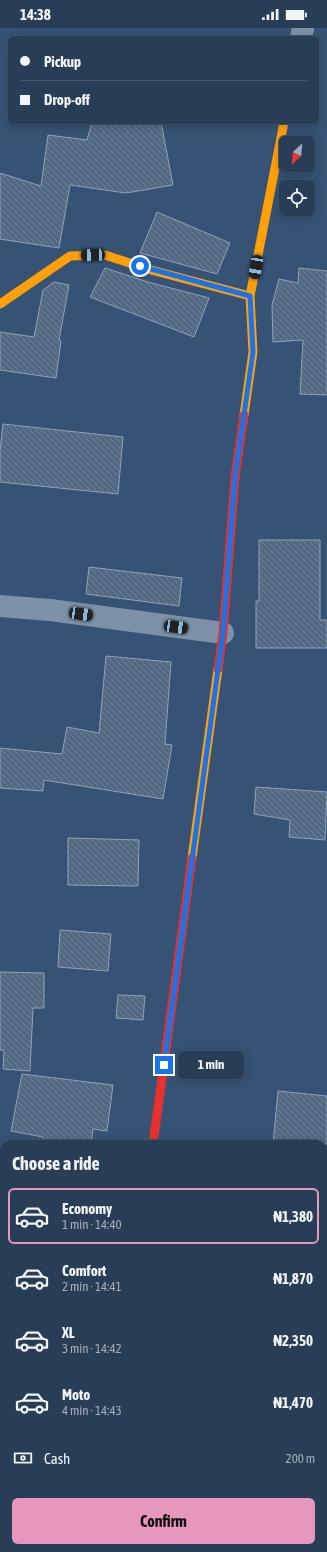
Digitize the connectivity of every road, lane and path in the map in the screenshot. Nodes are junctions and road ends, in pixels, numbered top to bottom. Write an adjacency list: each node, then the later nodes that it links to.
1 (284, 124): 2 (street)
2 (250, 296): 3 (street); 5 (street)
3 (0, 304)
4 (0, 606): 5 (street)
5 (223, 633): 6 (street)
6 (154, 1140)

